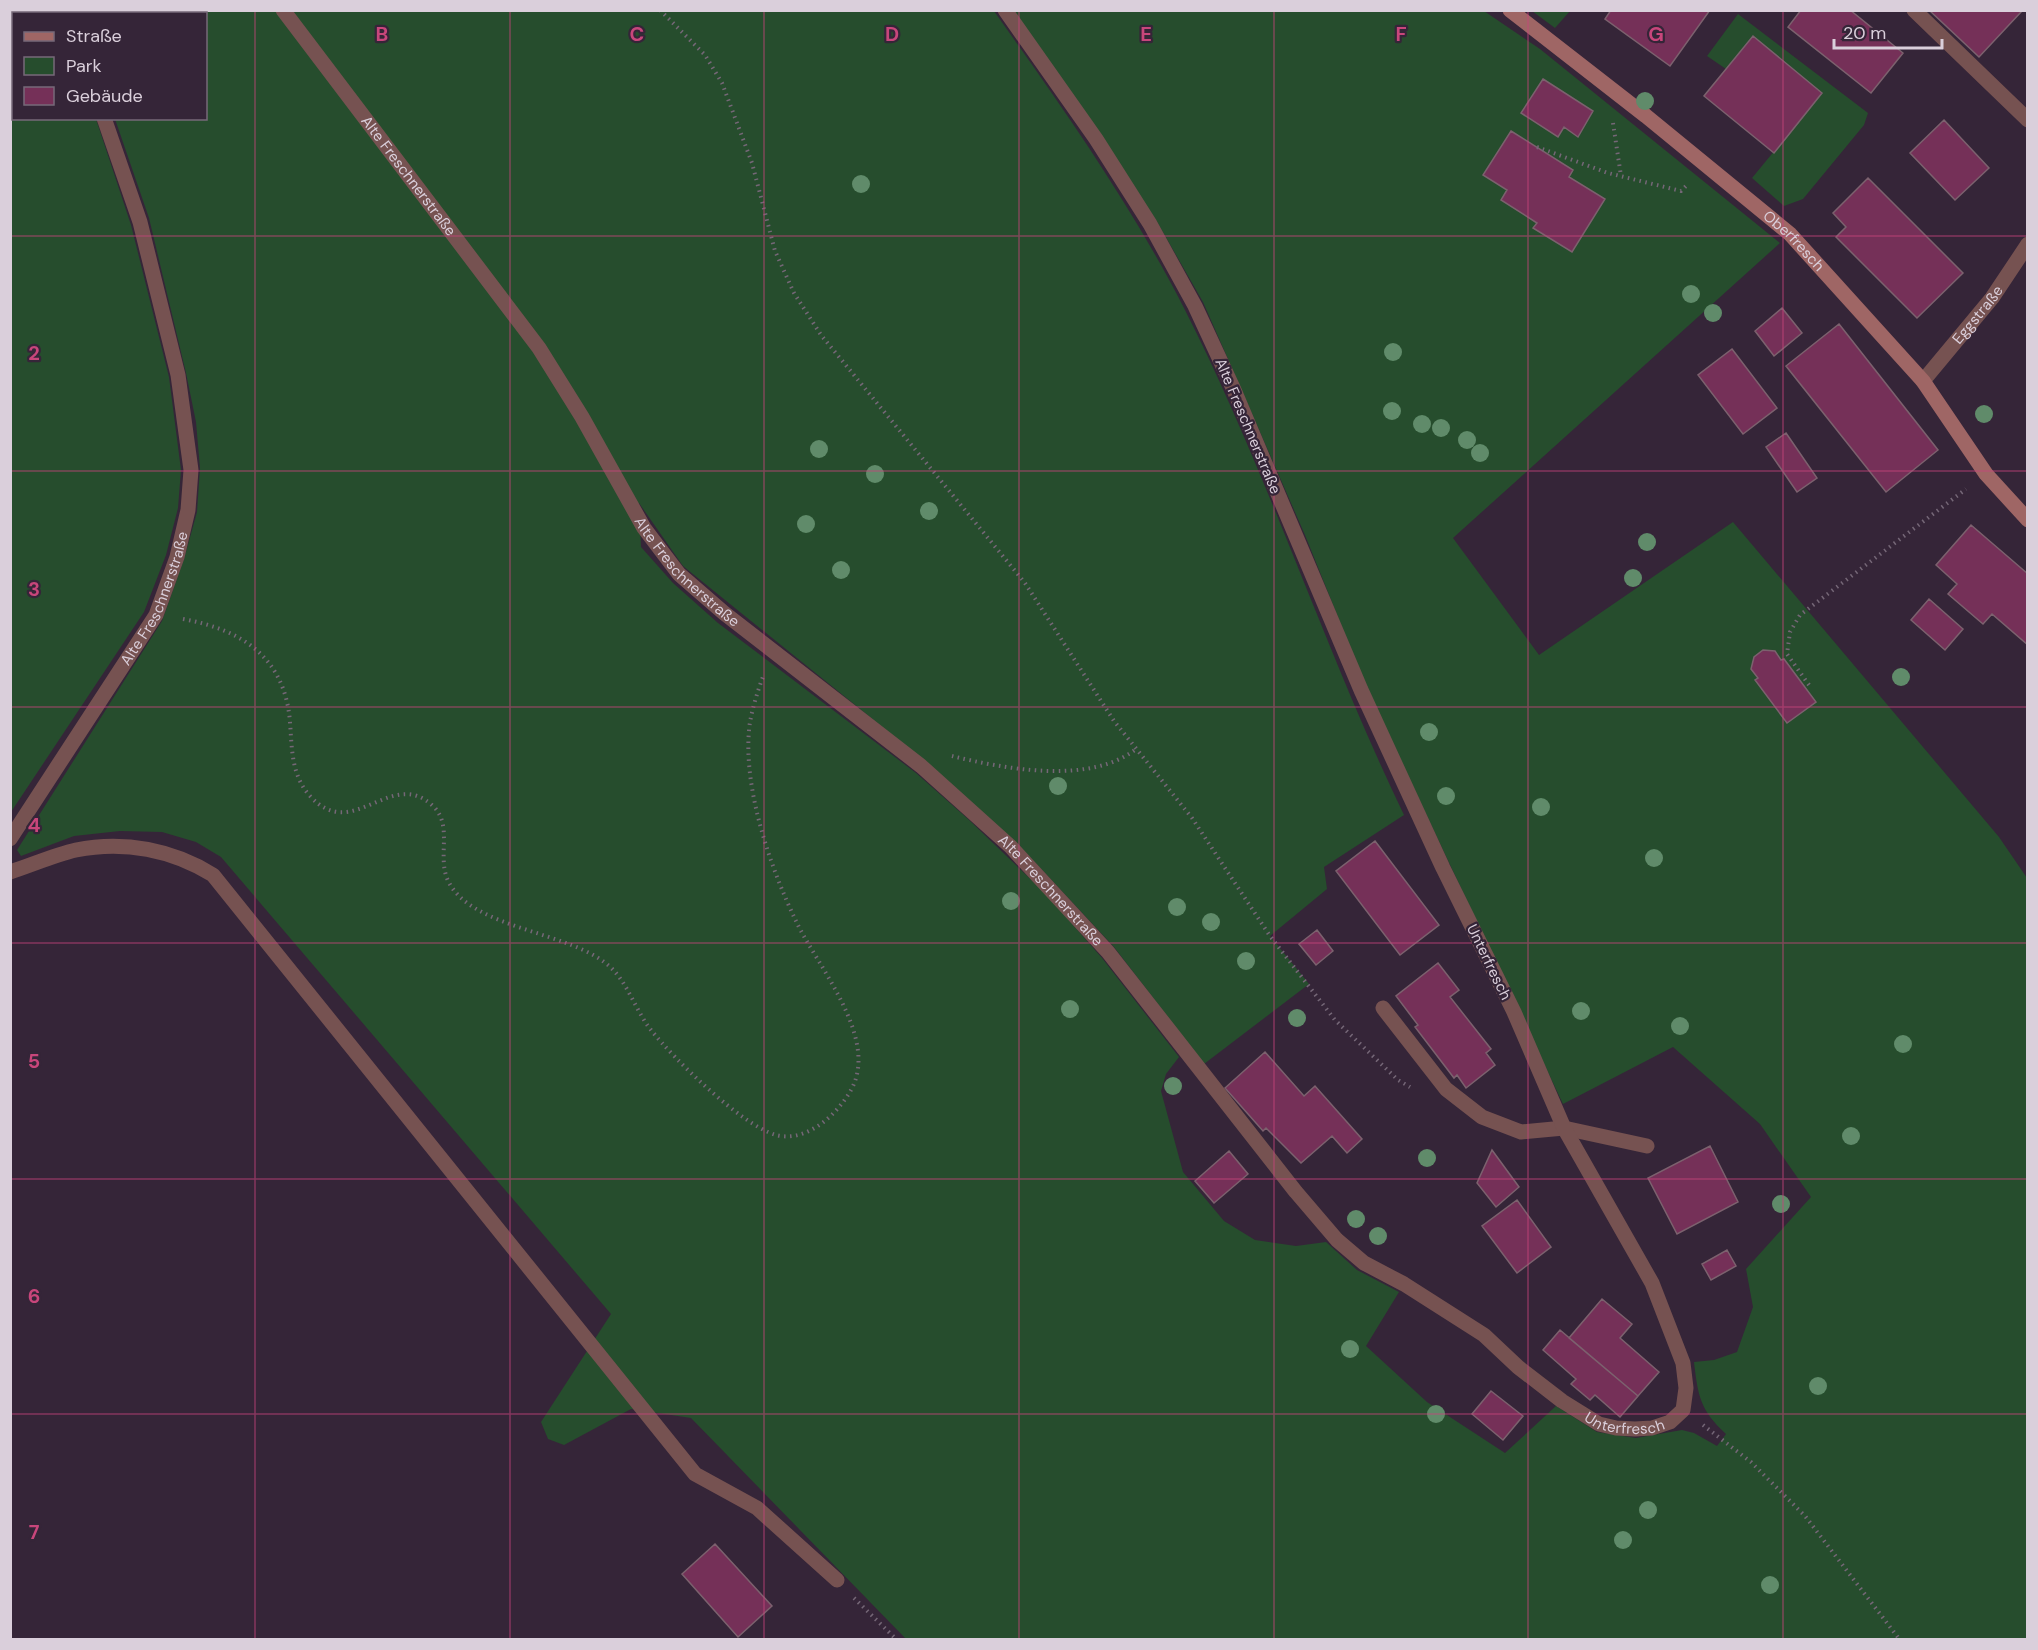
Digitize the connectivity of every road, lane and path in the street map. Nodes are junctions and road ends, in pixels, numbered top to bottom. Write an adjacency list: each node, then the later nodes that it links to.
1 (283, 10): 17 (street, Alte Freschnerstraße)
2 (660, 10): 19 (path)
3 (1005, 10): 22 (street, Alte Freschnerstraße)
4 (1510, 10): 6 (street, Oberfresch)
5 (1914, 10): 8 (street)
6 (1607, 86): 10 (street, Oberfresch); 11 (path)
7 (105, 120): 16 (street, Alte Freschnerstraße)
8 (2028, 120)
9 (1537, 147): 11 (path)
10 (1707, 165): 11 (path); 13 (street, Oberfresch)
11 (1622, 176)
12 (2028, 244): 13 (street, Eggstraße)
13 (1923, 381): 14 (street, Oberfresch)
14 (1986, 474): 15 (street, Oberfresch); 18 (path)
15 (2028, 520)
16 (156, 615): 17 (path); 21 (street, Alte Freschnerstraße)
17 (773, 651): 20 (street, Alte Freschnerstraße)
18 (1809, 685)
19 (1136, 748): 20 (path); 26 (path)
20 (921, 766): 25 (street, Alte Freschnerstraße)
21 (10, 839)
22 (1443, 868): 27 (street, Unterfresch)
23 (10, 872): 30 (street)
24 (1383, 1008): 26 (street)
25 (1184, 1050): 29 (street, Unterfresch)
26 (1446, 1089): 27 (street)
27 (1564, 1128): 28 (street); 29 (street, Unterfresch)
28 (1647, 1146)
29 (1683, 1410): 32 (path)
30 (837, 1580): 31 (path)
31 (897, 1640)
32 (1900, 1640)

